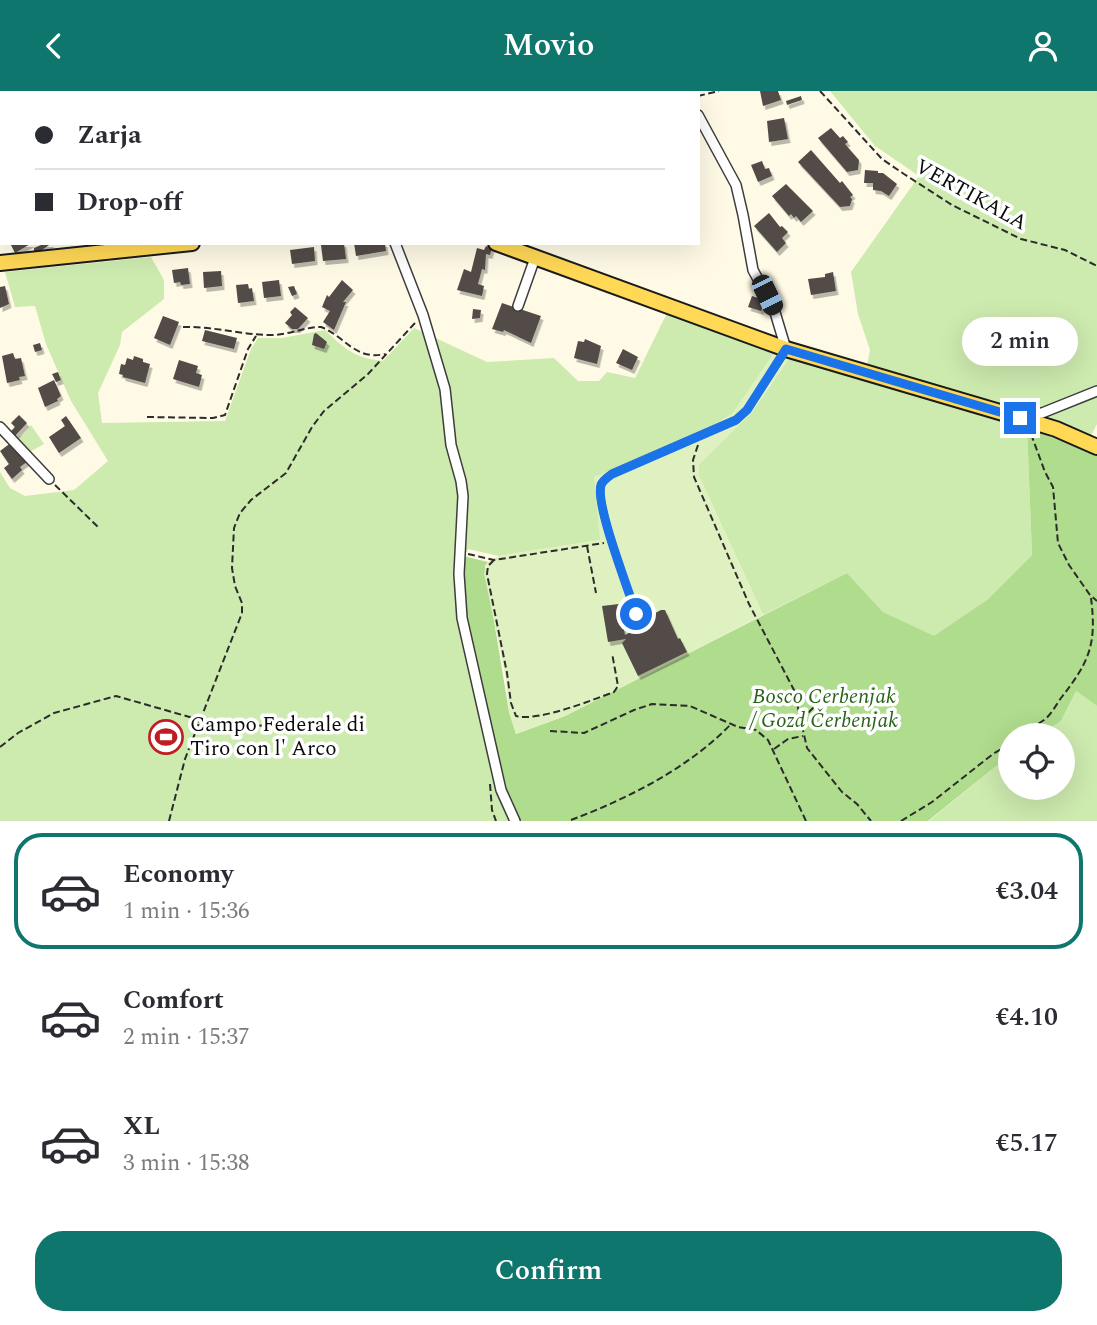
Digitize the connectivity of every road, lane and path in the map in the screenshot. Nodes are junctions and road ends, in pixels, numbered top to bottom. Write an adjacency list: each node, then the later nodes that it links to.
1 (719, 91): 3 (path)
2 (820, 91): 10 (path, VERTIKALA)
3 (700, 96)
4 (700, 119): 15 (street)
5 (173, 245): 9 (main road)
6 (396, 245): 12 (street)
7 (501, 245): 8 (main road)
8 (535, 258): 11 (street); 15 (main road)
9 (0, 263)
10 (1097, 266)
11 (518, 306)
12 (423, 315): 16 (path); 27 (street)
13 (183, 327): 14 (path)
14 (257, 335): 16 (path); 18 (path)
15 (786, 349): 19 (main road); 21 (lane)
16 (386, 354): 36 (path)
17 (1097, 391): 19 (street)
18 (147, 417)
19 (1023, 419): 22 (main road); 30 (path)
20 (0, 427): 23 (street)
21 (701, 436): 25 (lane); 35 (path)
22 (1097, 447)
23 (49, 479): 24 (path)
24 (99, 528)
25 (612, 541): 26 (path); 32 (lane)
26 (587, 545): 28 (path); 29 (path)
27 (460, 553): 28 (path); 45 (street)
28 (494, 560): 33 (path)
29 (596, 593)
30 (1090, 595): 31 (path); 37 (path)
31 (1097, 601)
32 (636, 614)
33 (612, 653)
34 (832, 694): 35 (path)
35 (801, 720): 41 (path)
36 (201, 721): 39 (path); 42 (path); 47 (path)
37 (1036, 723)
38 (731, 724): 40 (path); 43 (path); 46 (path)
39 (279, 725)
40 (550, 731)
41 (804, 736): 43 (path); 51 (path)
42 (0, 747)
43 (773, 750): 50 (path)
44 (998, 752): 52 (path)
45 (497, 772): 48 (path); 49 (street)
46 (571, 820)
47 (169, 821)
48 (496, 821)
49 (515, 821)
50 (806, 821)
51 (871, 821)
52 (901, 821)

